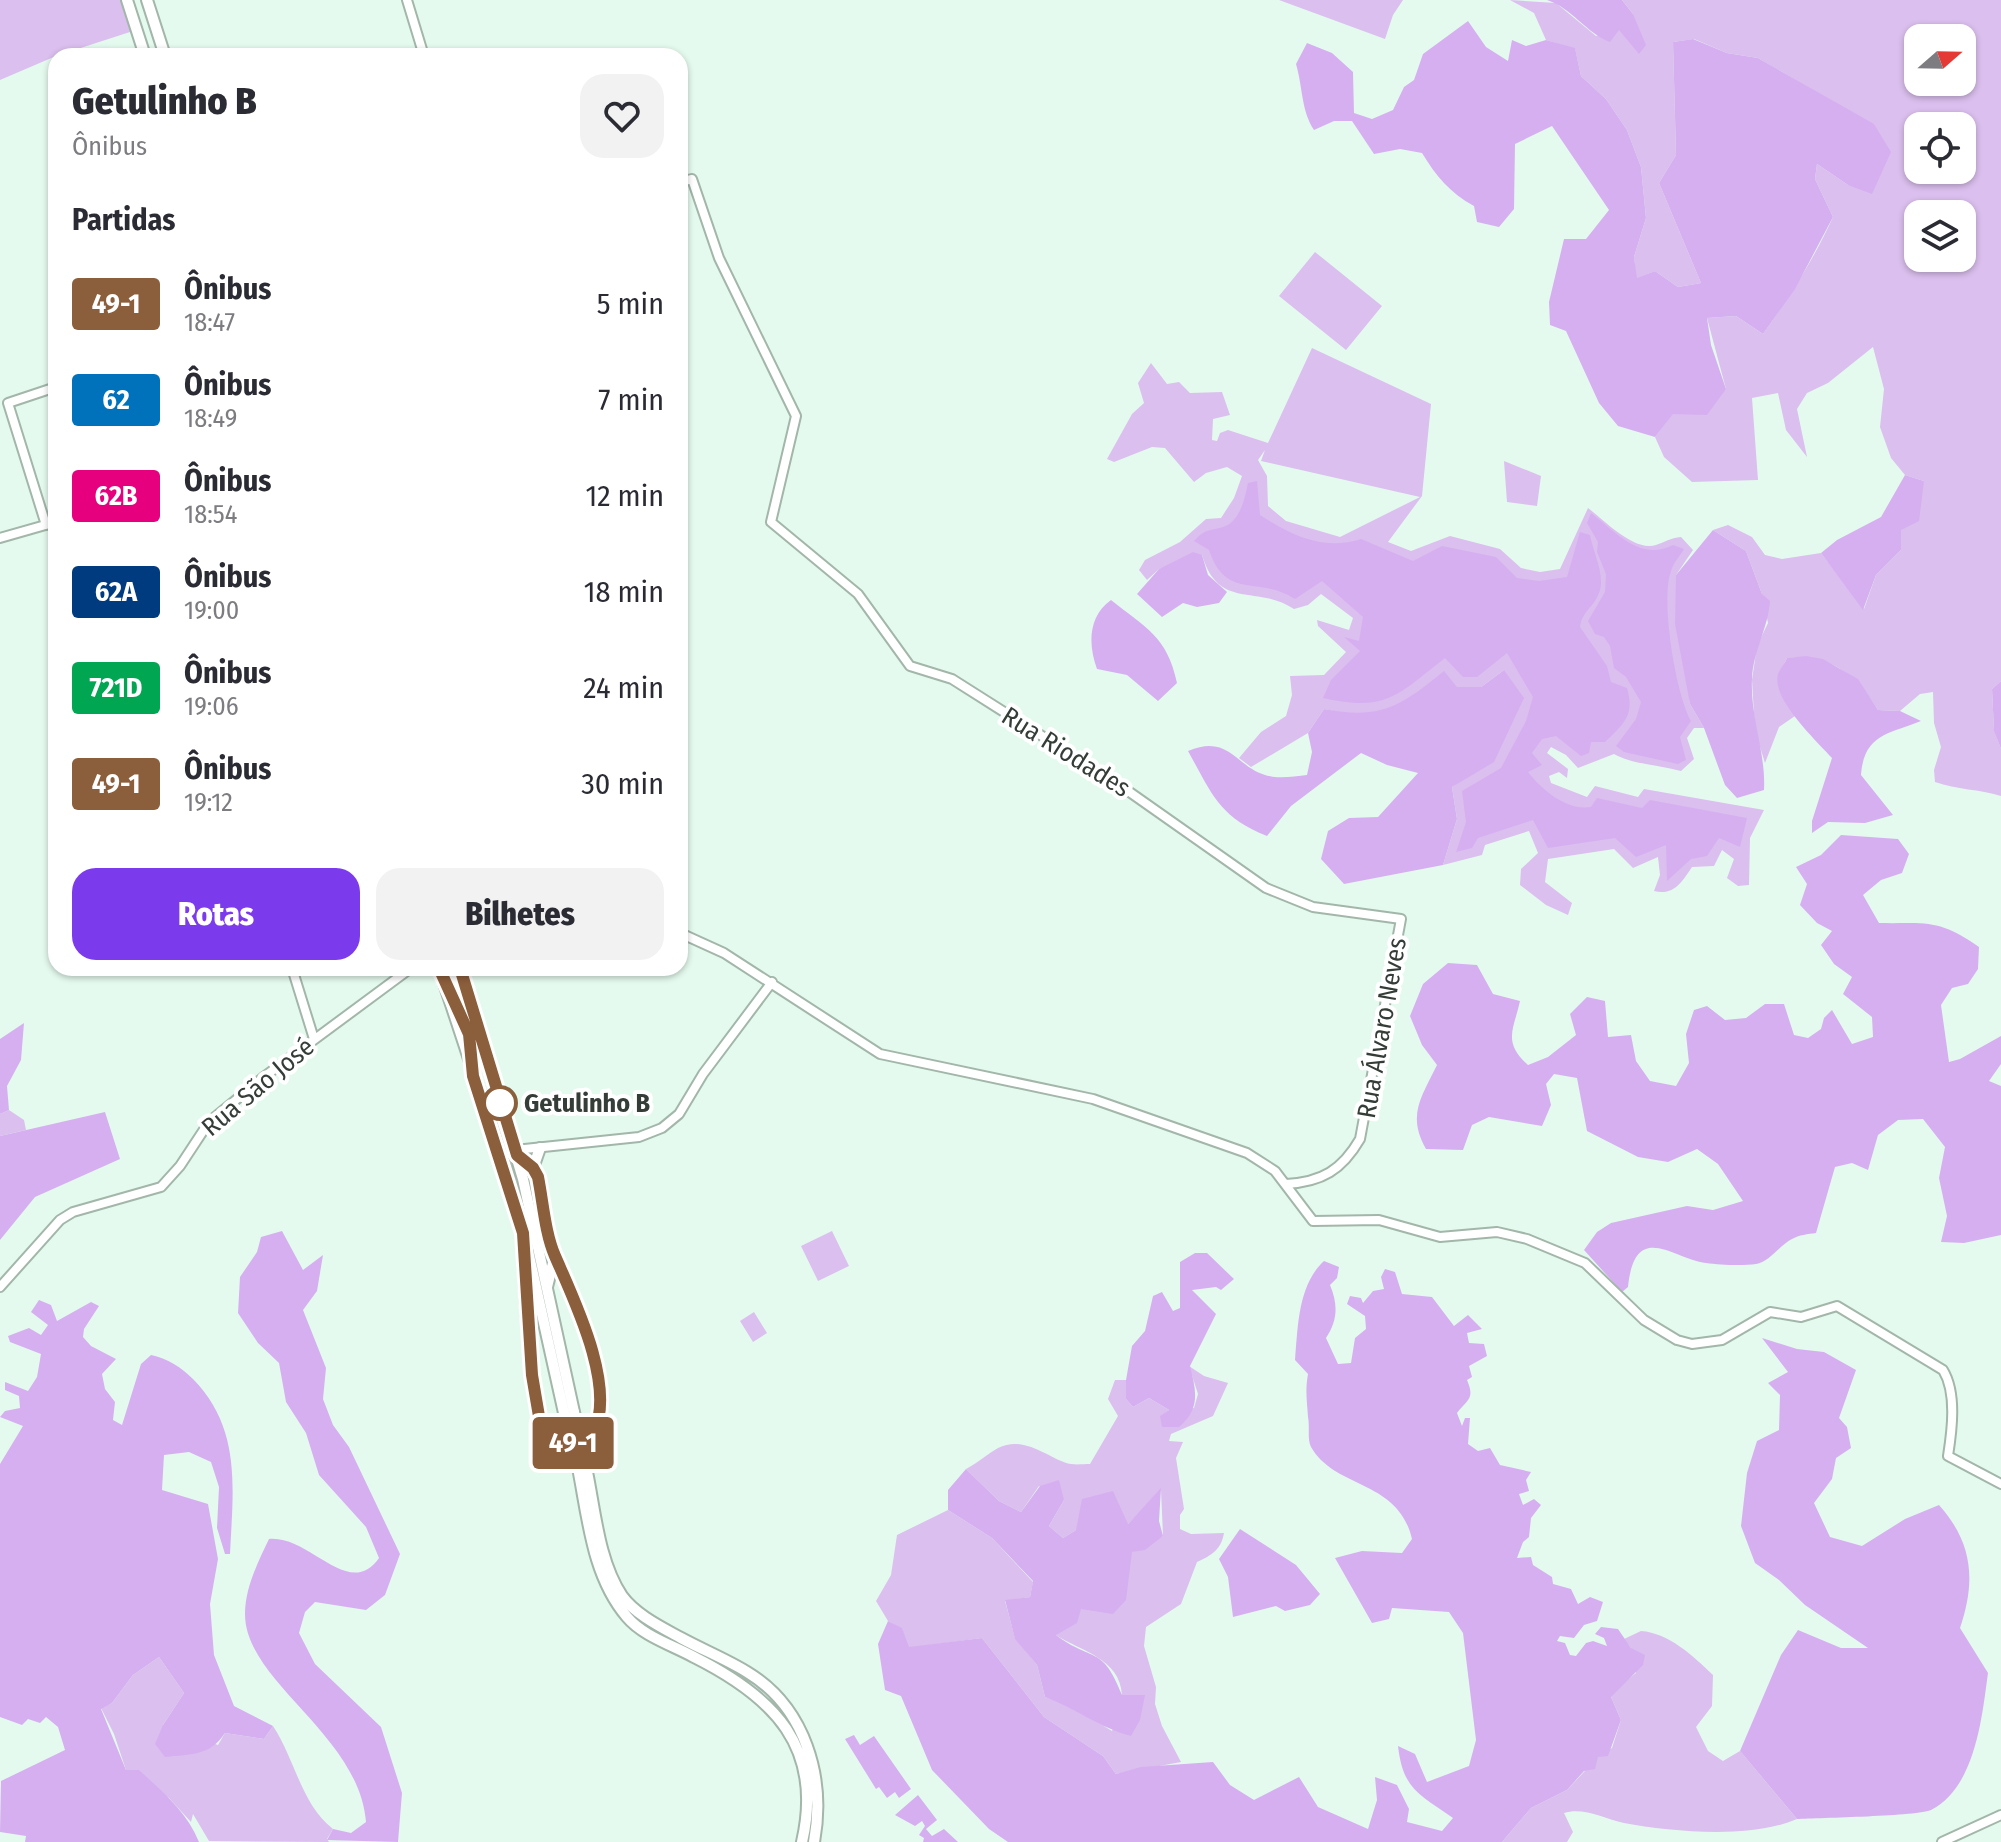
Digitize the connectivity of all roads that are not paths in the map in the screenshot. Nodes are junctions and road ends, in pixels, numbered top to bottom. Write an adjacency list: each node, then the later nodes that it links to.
1 (127, 0): 4 (highway)
2 (147, 0): 5 (highway)
3 (407, 0): 6 (street)
4 (142, 48)
5 (162, 48)
6 (422, 48)
7 (688, 180): 11 (street, Rua Riodades)
8 (48, 390): 9 (street)
9 (46, 525): 10 (street)
10 (0, 538)
11 (1401, 919): 22 (street, Rua Álvaro Neves)
12 (688, 937): 17 (street)
13 (294, 976): 18 (street)
14 (400, 976): 18 (street, Rua São José)
15 (442, 976): 23 (highway)
16 (462, 976): 20 (highway)
17 (772, 982): 19 (street); 22 (street)
18 (314, 1039): 25 (street, Rua São José)
19 (540, 1148): 20 (street); 21 (highway)
20 (516, 1152): 21 (highway); 26 (highway)
21 (533, 1168): 24 (highway)
22 (1286, 1184): 29 (street)
23 (523, 1233): 24 (highway); 27 (highway)
24 (555, 1255): 26 (highway)
25 (0, 1287)
26 (546, 1289): 27 (highway)
27 (569, 1413): 28 (highway, bridge)
28 (582, 1468): 31 (highway); 32 (highway)
29 (2001, 1484)
30 (2001, 1815): 33 (street)
31 (802, 1842)
32 (814, 1842)
33 (1942, 1842)

